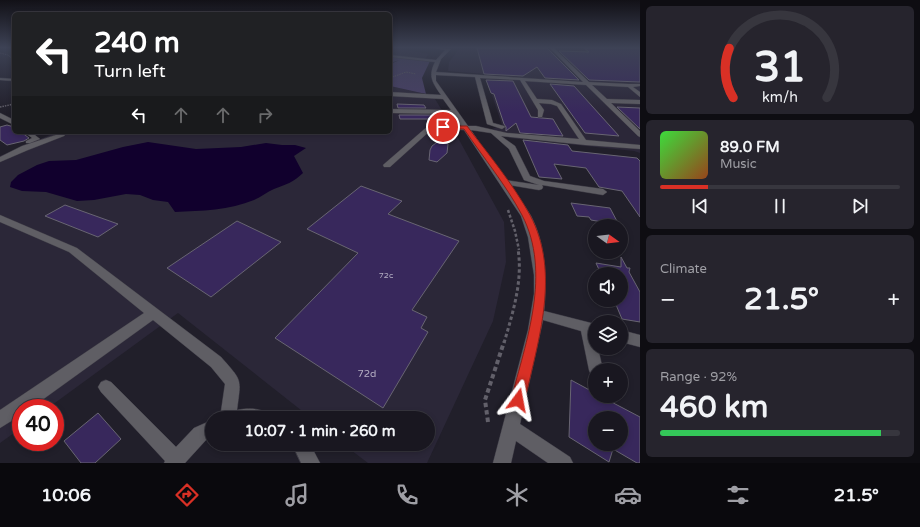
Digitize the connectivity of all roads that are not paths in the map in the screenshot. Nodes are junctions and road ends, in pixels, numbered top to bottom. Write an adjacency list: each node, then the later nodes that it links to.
1 (433, 70): 3 (street)
2 (574, 70): 8 (street)
3 (432, 73): 4 (street); 13 (street)
4 (477, 76): 6 (street); 29 (street)
5 (0, 79): 7 (street)
6 (522, 79): 8 (street); 14 (street)
7 (12, 80)
8 (588, 83): 10 (street); 15 (street)
9 (640, 85): 10 (street)
10 (629, 86): 12 (street)
11 (392, 94): 13 (street)
12 (640, 95)
13 (444, 97): 18 (street)
14 (536, 101): 20 (street); 27 (street)
15 (606, 101): 16 (street); 28 (street)
16 (640, 102)
17 (392, 111): 18 (street)
18 (455, 112): 23 (street)
19 (0, 115): 21 (street)
20 (540, 116)
21 (11, 121): 22 (street)
22 (0, 122)
23 (465, 127): 24 (street); 34 (street); 35 (street)
24 (492, 131): 29 (street); 37 (street)
25 (30, 134): 33 (street)
26 (62, 135): 33 (street)
27 (580, 135): 30 (street); 31 (street)
28 (640, 135)
29 (542, 138): 31 (street)
30 (631, 141)
31 (585, 143): 32 (street)
32 (640, 148)
33 (1, 156)
34 (387, 165)
35 (504, 182): 36 (street); 40 (street)
36 (563, 190)
37 (603, 192)
38 (0, 218): 39 (street)
39 (154, 313): 45 (street); 46 (street)
40 (538, 314): 41 (street); 47 (street)
41 (588, 327)
42 (628, 338): 43 (street)
43 (640, 341)
44 (106, 387): 50 (street)
45 (229, 411)
46 (0, 420)
47 (511, 428): 52 (street); 53 (street)
48 (205, 432): 50 (street)
49 (305, 451): 51 (street)
50 (174, 461)
51 (311, 463)
52 (502, 463)
53 (564, 463)

